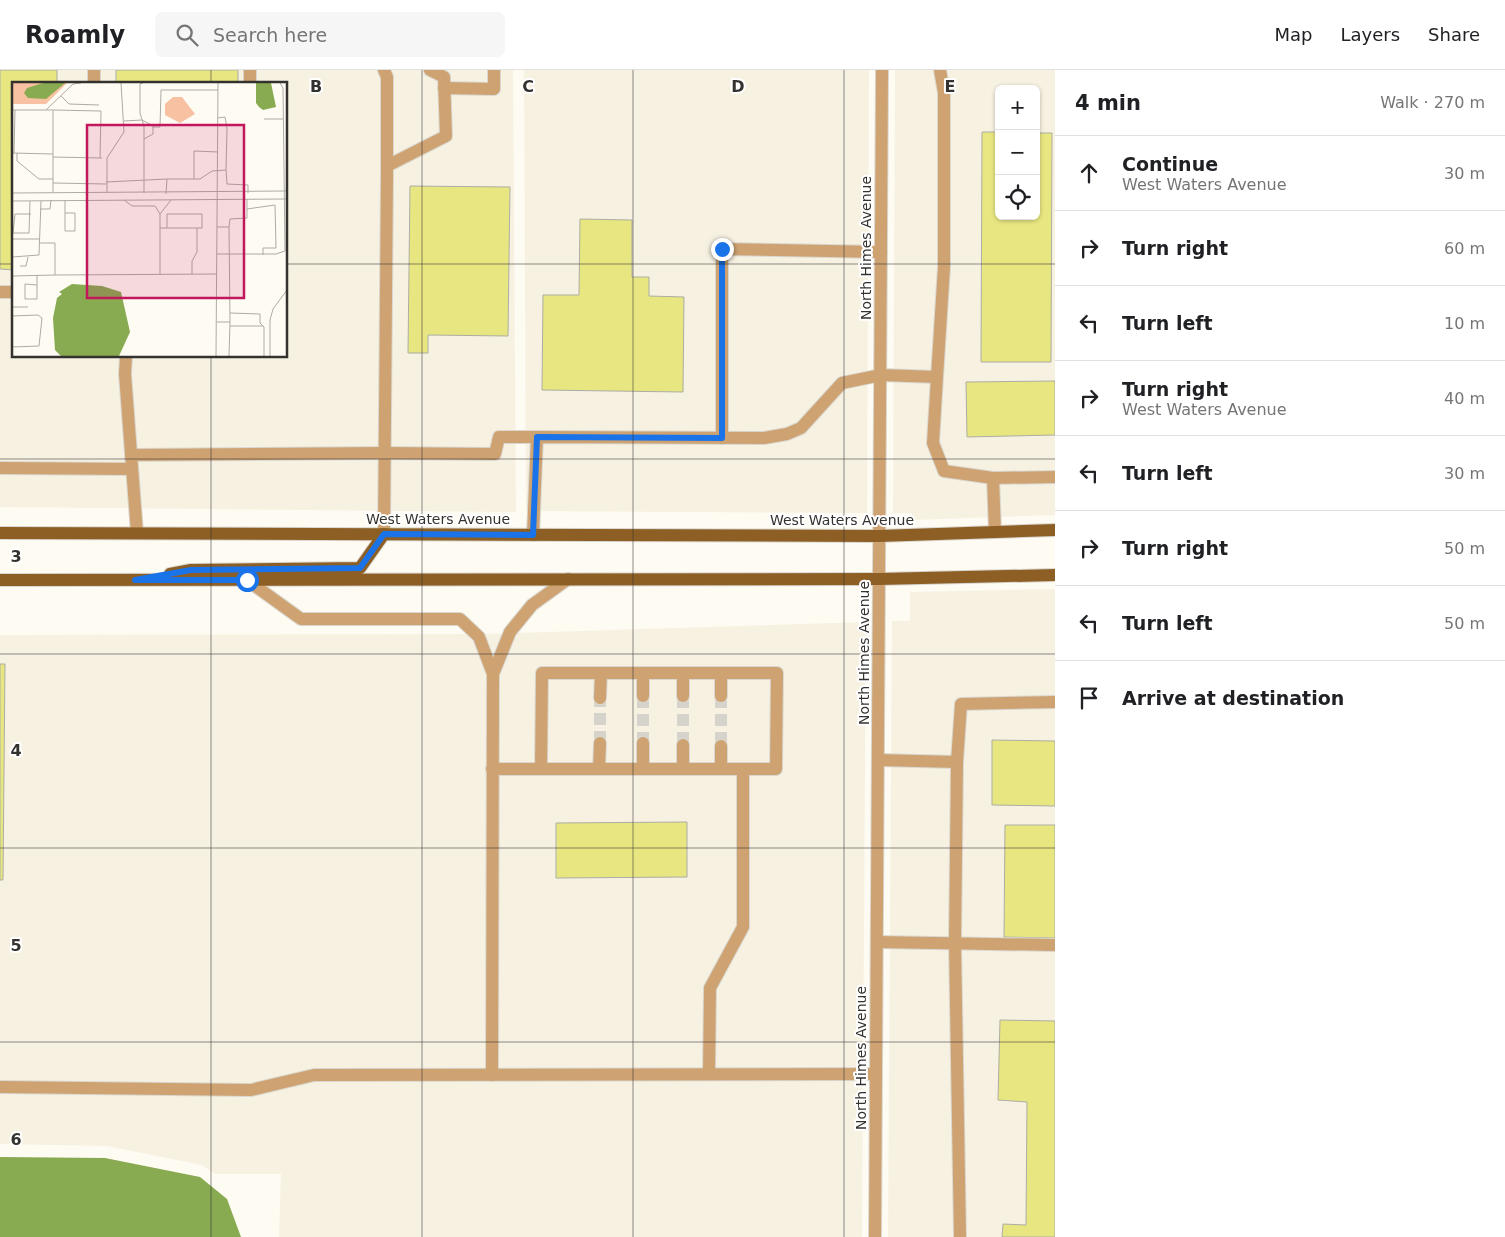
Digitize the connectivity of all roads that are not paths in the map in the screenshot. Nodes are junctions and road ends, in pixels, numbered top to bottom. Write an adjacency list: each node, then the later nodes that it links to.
1 (384, 70): 7 (street)
2 (430, 70): 6 (street)
3 (494, 70): 6 (street)
4 (882, 70): 8 (street, North Himes Avenue)
5 (940, 70): 11 (street)
6 (444, 88): 7 (street)
7 (387, 166): 14 (street)
8 (881, 252): 10 (street, North Himes Avenue); 13 (street)
9 (126, 358): 15 (street)
10 (880, 375): 11 (street); 13 (street); 26 (street, North Himes Avenue)
11 (937, 377): 19 (street)
12 (537, 437): 13 (street); 14 (street); 25 (street)
13 (722, 438)
14 (384, 453): 15 (street); 24 (street)
15 (131, 455): 17 (street)
16 (0, 468): 17 (street)
17 (132, 469): 23 (street)
18 (1055, 477): 19 (street)
19 (993, 478): 21 (street)
20 (1055, 530): 21 (main road, West Waters Avenue)
21 (995, 532): 26 (main road, West Waters Avenue)
22 (0, 533): 23 (main road, West Waters Avenue)
23 (137, 534): 24 (main road, West Waters Avenue)
24 (384, 534): 25 (main road, West Waters Avenue); 30 (main road)
25 (533, 535): 26 (main road, West Waters Avenue)
26 (880, 536): 28 (street, North Himes Avenue)
27 (1055, 575): 28 (main road)
28 (879, 579): 32 (main road); 47 (street, North Himes Avenue)
29 (0, 580): 30 (main road)
30 (135, 580): 31 (main road)
31 (247, 580): 32 (main road); 37 (street)
32 (568, 580): 37 (street)
33 (601, 673): 34 (street); 41 (street); 50 (street)
34 (643, 673): 35 (street); 38 (street)
35 (683, 673): 36 (street); 39 (street)
36 (721, 673): 40 (street); 55 (street)
37 (493, 674): 49 (street)
38 (643, 696)
39 (683, 696)
40 (721, 696)
41 (600, 698)
42 (1055, 702): 48 (street)
43 (600, 743): 51 (street)
44 (643, 743): 52 (street)
45 (683, 745): 53 (street)
46 (721, 746): 54 (street)
47 (878, 760): 48 (street); 56 (street, North Himes Avenue)
48 (957, 762): 57 (street)
49 (492, 769): 50 (street); 61 (street)
50 (541, 769): 51 (street)
51 (599, 769): 52 (street)
52 (643, 769): 53 (street)
53 (683, 769): 54 (street)
54 (721, 769): 55 (street)
55 (743, 769): 59 (street)
56 (877, 942): 57 (street); 60 (street, North Himes Avenue)
57 (954, 944): 58 (street); 64 (street)
58 (1055, 944)
59 (709, 1074): 60 (street); 61 (street)
60 (876, 1074): 63 (street, North Himes Avenue)
61 (492, 1075): 62 (street)
62 (0, 1087)
63 (875, 1237)
64 (960, 1237)

